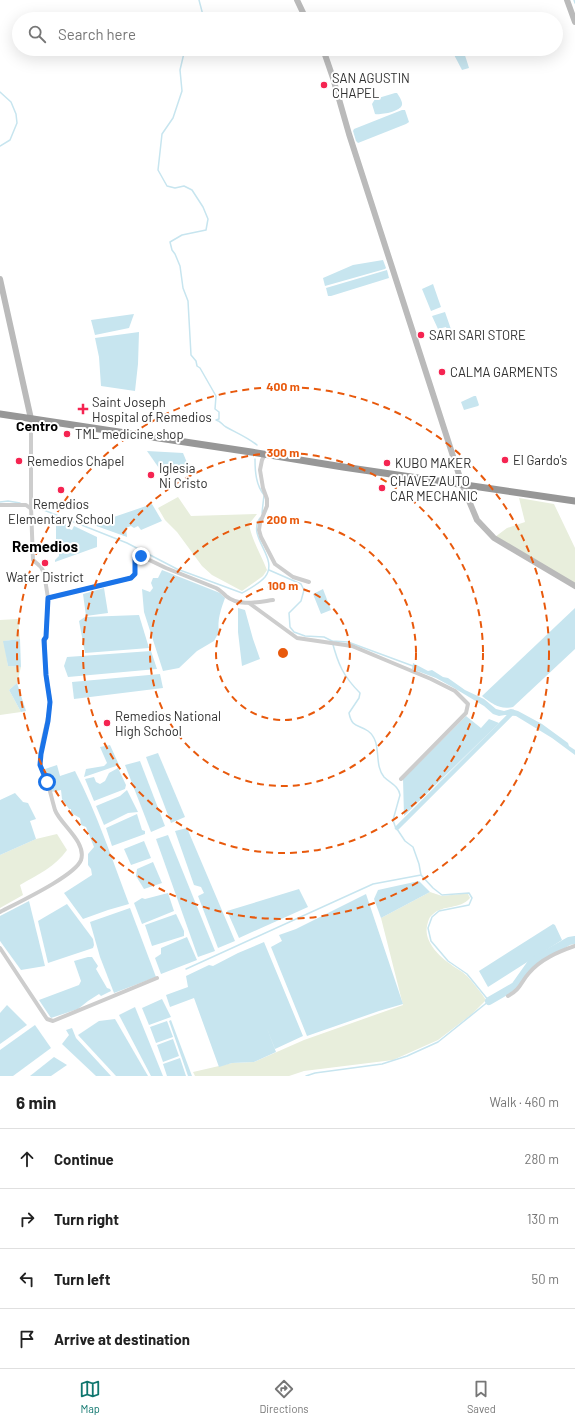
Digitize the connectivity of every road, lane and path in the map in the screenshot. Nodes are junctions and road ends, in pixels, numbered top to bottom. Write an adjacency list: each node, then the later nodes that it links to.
1 (297, 0): 3 (street)
2 (567, 0): 4 (street)
3 (303, 12)
4 (575, 22)
5 (325, 56): 10 (street)
6 (0, 279): 8 (street)
7 (0, 414): 8 (highway)
8 (31, 419): 9 (highway); 13 (street)
9 (265, 454): 10 (highway); 14 (street)
10 (462, 484): 11 (highway); 15 (street)
11 (575, 501)
12 (0, 505): 13 (street)
13 (31, 508): 16 (street)
14 (309, 582)
15 (575, 586)
16 (48, 598): 18 (street); 20 (street)
17 (273, 600): 18 (street)
18 (249, 603): 19 (street)
19 (401, 779)
20 (0, 912)
21 (575, 946): 24 (street)
22 (0, 948): 23 (street)
23 (157, 978)
24 (508, 996)

